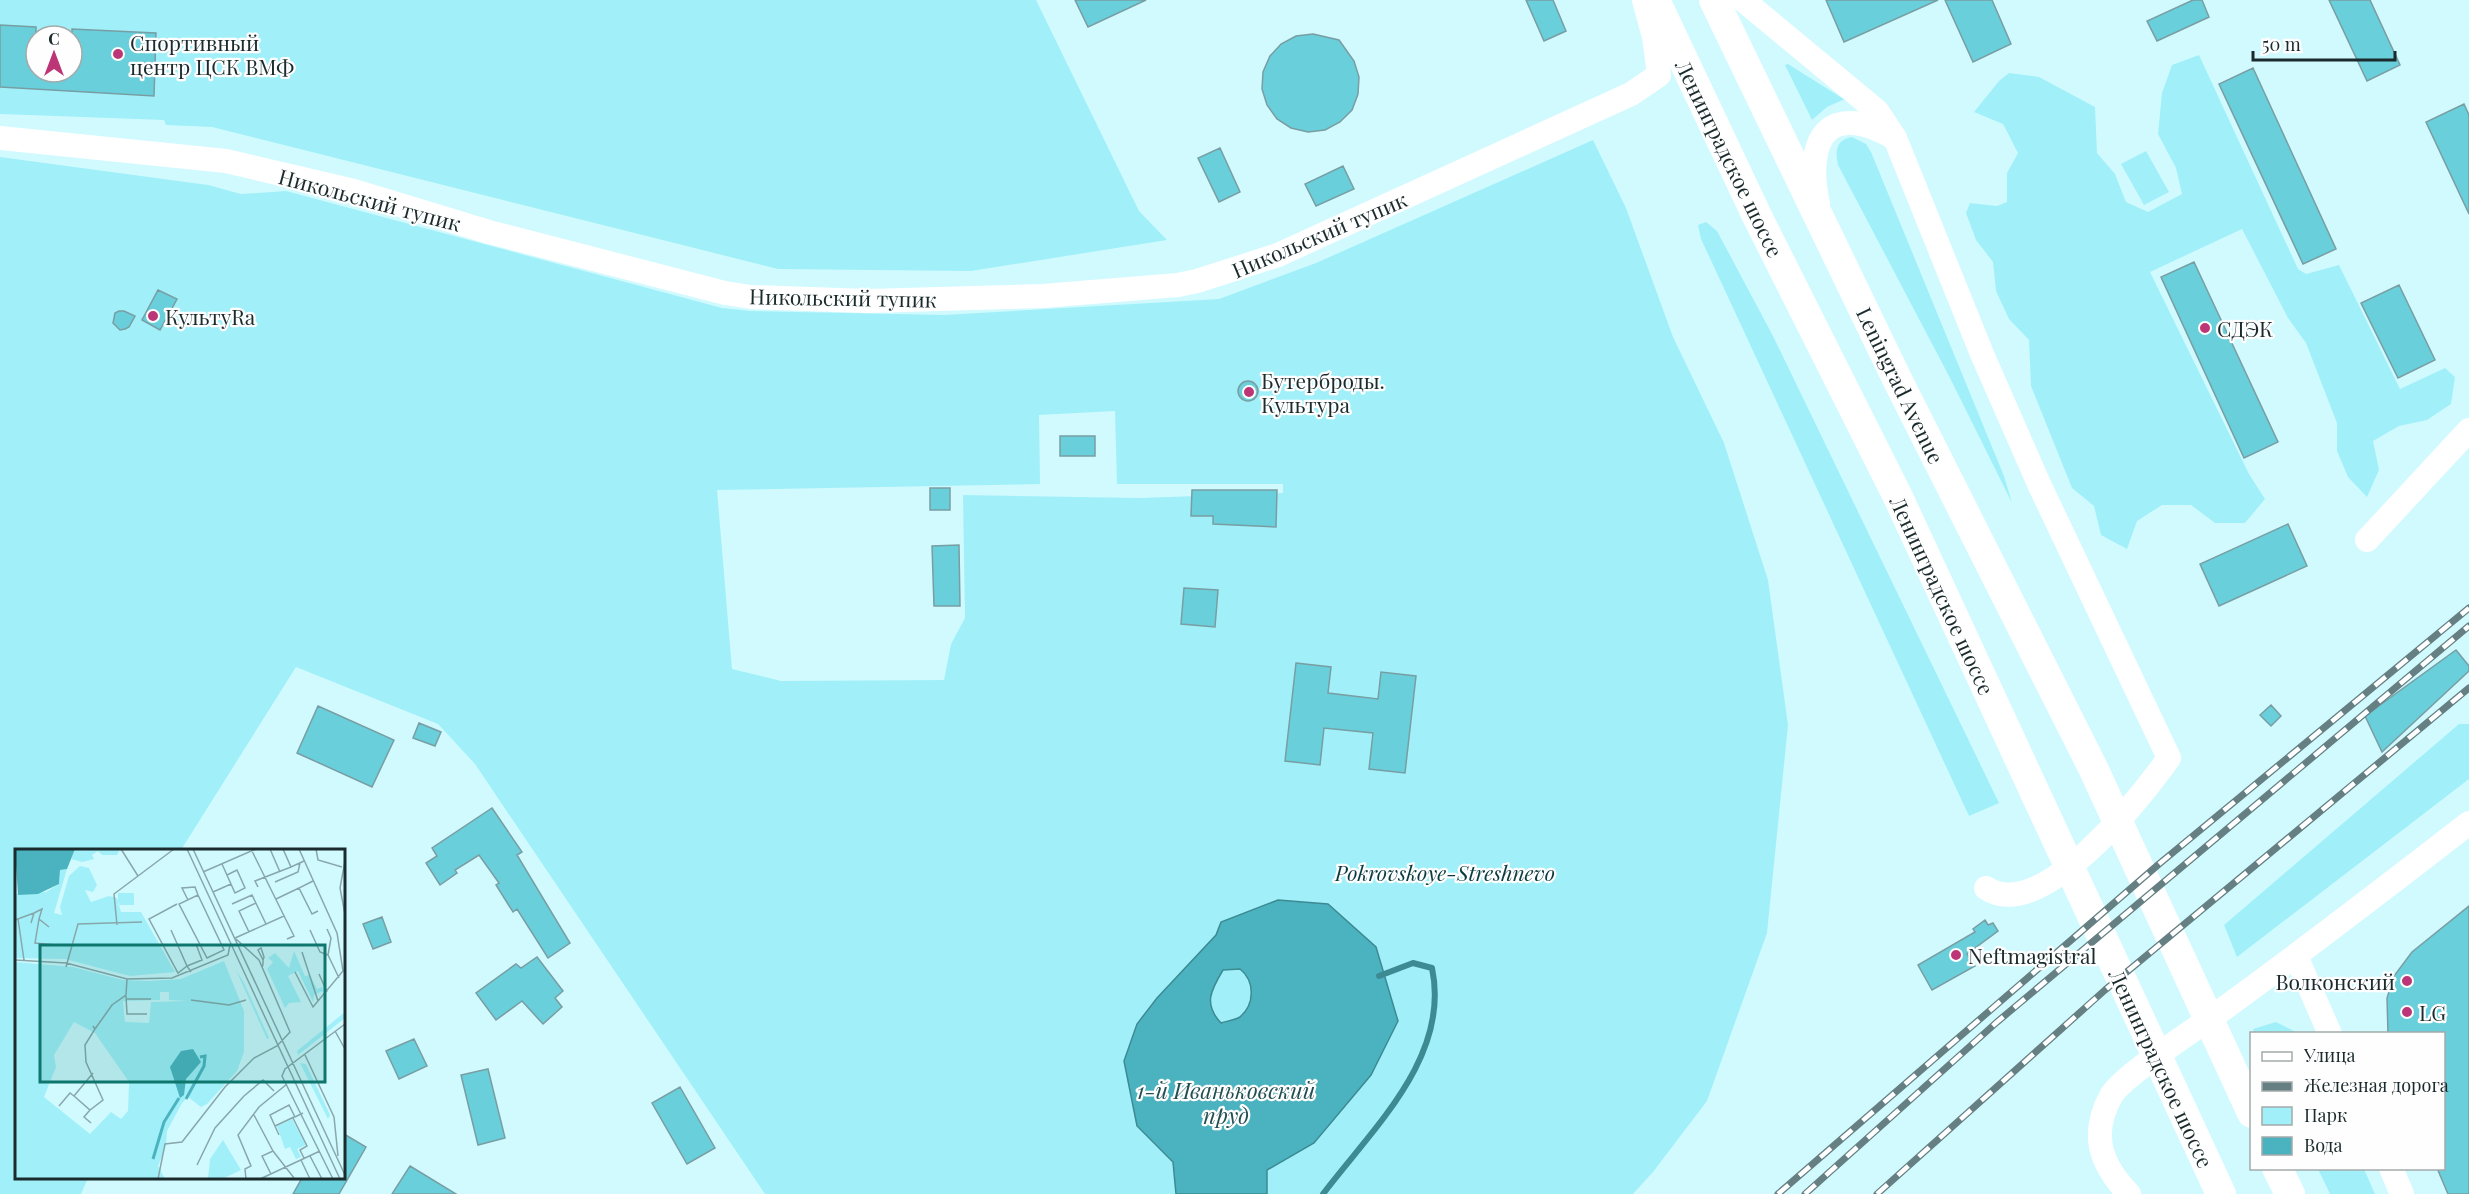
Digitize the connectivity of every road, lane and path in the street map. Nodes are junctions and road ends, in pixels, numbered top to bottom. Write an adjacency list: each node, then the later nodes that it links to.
1 (1644, 0): 5 (street, Никольский тупик)
2 (1655, 0): 18 (main road, Ленинградское шоссе)
3 (1714, 0): 7 (main road, Leningrad Avenue)
4 (1743, 0): 6 (street)
5 (0, 138)
6 (1895, 138): 7 (street); 11 (street)
7 (1823, 227): 14 (main road, Leningrad Avenue)
8 (2469, 430): 9 (street)
9 (2367, 540)
10 (2469, 823): 12 (street)
11 (1986, 888)
12 (2296, 956): 13 (street); 17 (street)
13 (2329, 1032)
14 (2250, 1109)
15 (2278, 1170): 19 (main road)
16 (2392, 1170): 20 (street)
17 (2128, 1192)
18 (2221, 1194)
19 (2290, 1194)
20 (2402, 1194)

